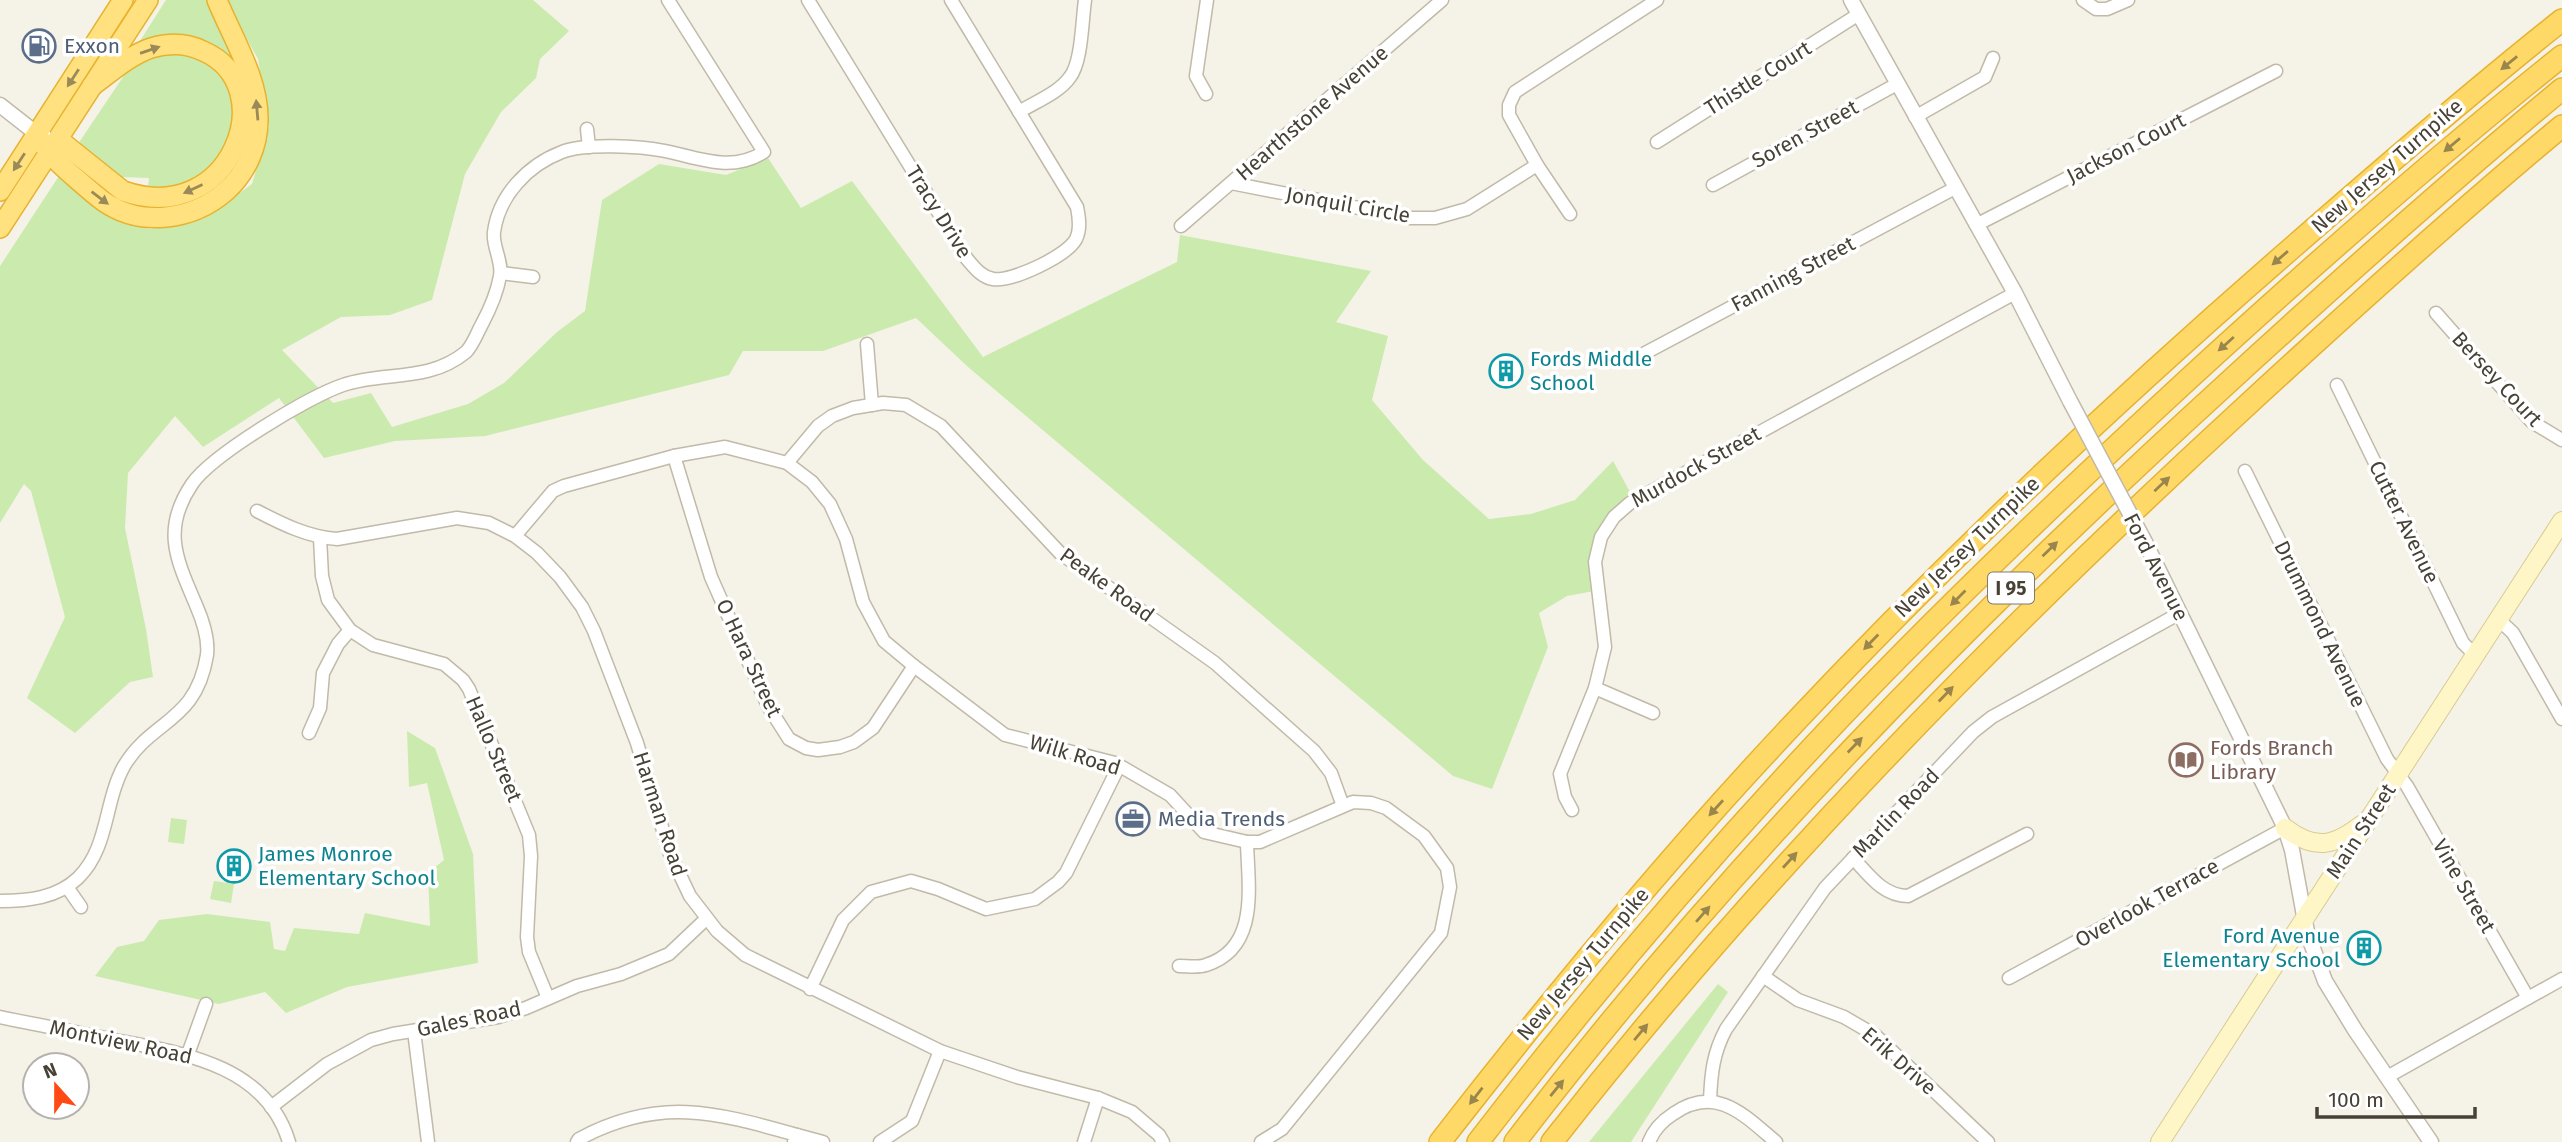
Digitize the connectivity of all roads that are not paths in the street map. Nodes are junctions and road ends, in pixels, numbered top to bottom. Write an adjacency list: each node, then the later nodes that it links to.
1 (123, 0): 28 (highway, one-way to 28)
2 (148, 0): 20 (highway)
3 (217, 0): 30 (highway, one-way to 3)
4 (667, 0): 31 (street)
5 (808, 0): 24 (street, Tracy Drive)
6 (951, 0): 24 (street, Tracy Drive)
7 (1085, 0): 24 (street)
8 (1207, 0): 22 (street)
9 (1442, 0): 33 (street, Hearthstone Avenue)
10 (1657, 0): 32 (street)
11 (1851, 0): 14 (street, Ford Avenue)
12 (2083, 0): 13 (street)
13 (2128, 0)
14 (1859, 14): 19 (street, Ford Avenue); 29 (street, Thistle Court)
15 (2562, 20): 105 (highway, New Jersey Turnpike, one-way to 105)
16 (2562, 56): 106 (highway, New Jersey Turnpike / I 95, one-way to 106)
17 (1993, 58): 25 (street)
18 (2276, 71): 38 (street, Jackson Court)
19 (1897, 84): 25 (street, Ford Avenue); 34 (street, Soren Street)
20 (92, 86): 30 (highway); 30 (highway, one-way to 30)
21 (2562, 89): 107 (highway, I 95, one-way to 21)
22 (1206, 94)
23 (0, 105): 28 (street)
24 (1019, 112)
25 (1915, 117): 35 (street, Ford Avenue)
26 (2562, 126): 108 (highway, I 95, one-way to 26)
27 (587, 129): 31 (street)
28 (37, 134): 30 (highway); 36 (highway, one-way to 36)
29 (1657, 142)
30 (53, 147): 40 (highway)
31 (589, 147): 41 (street)
32 (1537, 165): 33 (street, Jonquil Circle); 37 (street)
33 (1231, 183): 39 (street, Hearthstone Avenue)
34 (1713, 185)
35 (1955, 188): 38 (street, Ford Avenue); 46 (street, Fanning Street)
36 (0, 191)
37 (1570, 214)
38 (1976, 225): 43 (street, Ford Avenue)
39 (1181, 226)
40 (0, 228)
41 (501, 273): 42 (street); 75 (street)
42 (533, 277)
43 (2015, 293): 57 (street, Ford Avenue, bridge); 62 (street, Murdock Street)
44 (2436, 313): 49 (street, Bersey Court)
45 (867, 344): 48 (street)
46 (1632, 360)
47 (2337, 385): 60 (street, Cutter Avenue)
48 (873, 405): 51 (street, Peake Road); 68 (street, Peake Road)
49 (2562, 440)
50 (674, 456): 51 (street, Wilk Road); 55 (street, Wilk Road); 61 (street, O Hara Street)
51 (787, 463): 61 (street, Wilk Road)
52 (2245, 471): 67 (street, Drummond Avenue)
53 (257, 511): 56 (street, Harman Road)
54 (2562, 520): 58 (main road, Main Street)
55 (515, 536): 56 (street, Harman Road); 78 (street, Harman Road)
56 (320, 538): 59 (street, Hallo Street)
57 (2180, 614): 71 (street, Ford Avenue); 74 (street, Marlin Road)
58 (2498, 619): 60 (main road, Main Street); 64 (street)
59 (350, 630): 65 (street); 85 (street, Hallo Street)
60 (2475, 655): 67 (main road, Main Street)
61 (914, 666): 66 (street, Wilk Road)
62 (1595, 688): 63 (street); 69 (street, Murdock Street)
63 (1653, 713)
64 (2562, 719)
65 (309, 733)
66 (1119, 765): 73 (street, Wilk Road); 84 (street)
67 (2398, 774): 70 (main road, Main Street); 86 (street, Vine Street)
68 (1343, 806): 73 (street, Wilk Road); 104 (street, Wilk Road)
69 (1573, 810)
70 (2371, 816): 71 (main road); 79 (main road, Main Street)
71 (2286, 828): 79 (street, Ford Avenue); 82 (street, Overlook Terrace)
72 (2027, 834): 74 (street)
73 (1247, 842): 80 (street)
74 (1853, 858): 81 (street, Marlin Road)
75 (67, 887): 76 (street); 77 (street)
76 (0, 901)
77 (81, 907)
78 (706, 919): 84 (street, Harman Road); 85 (street, Gales Road)
79 (2304, 919): 92 (street, Ford Avenue); 112 (main road, Main Street)
80 (1179, 967)
81 (1763, 976): 94 (street, Marlin Road); 111 (street, Erik Drive)
82 (2009, 978)
83 (2562, 979): 86 (street)
84 (810, 989): 90 (street, Harman Road)
85 (548, 998): 89 (street, Gales Road)
86 (2528, 998): 92 (street)
87 (205, 1004): 91 (street)
88 (0, 1017): 91 (street, Montview Road)
89 (414, 1031): 95 (street, Gales Road); 98 (street)
90 (940, 1051): 93 (street, Harman Road); 101 (street)
91 (188, 1054): 95 (street, Montview Road)
92 (2387, 1077): 113 (street, Ford Avenue)
93 (1098, 1098): 102 (street); 103 (street, Harman Road)
94 (1710, 1101): 109 (street); 110 (street)
95 (271, 1107): 97 (street, Montview Road)
96 (796, 1138): 99 (street); 100 (street)
97 (289, 1142)
98 (428, 1142)
99 (578, 1142)
100 (823, 1142)
101 (880, 1142)
102 (1084, 1142)
103 (1164, 1142)
104 (1261, 1142)
105 (1440, 1142)
106 (1478, 1142)
107 (1515, 1142)
108 (1552, 1142)
109 (1649, 1142)
110 (1776, 1142)
111 (1989, 1142)
112 (2160, 1142)
113 (2431, 1142)

